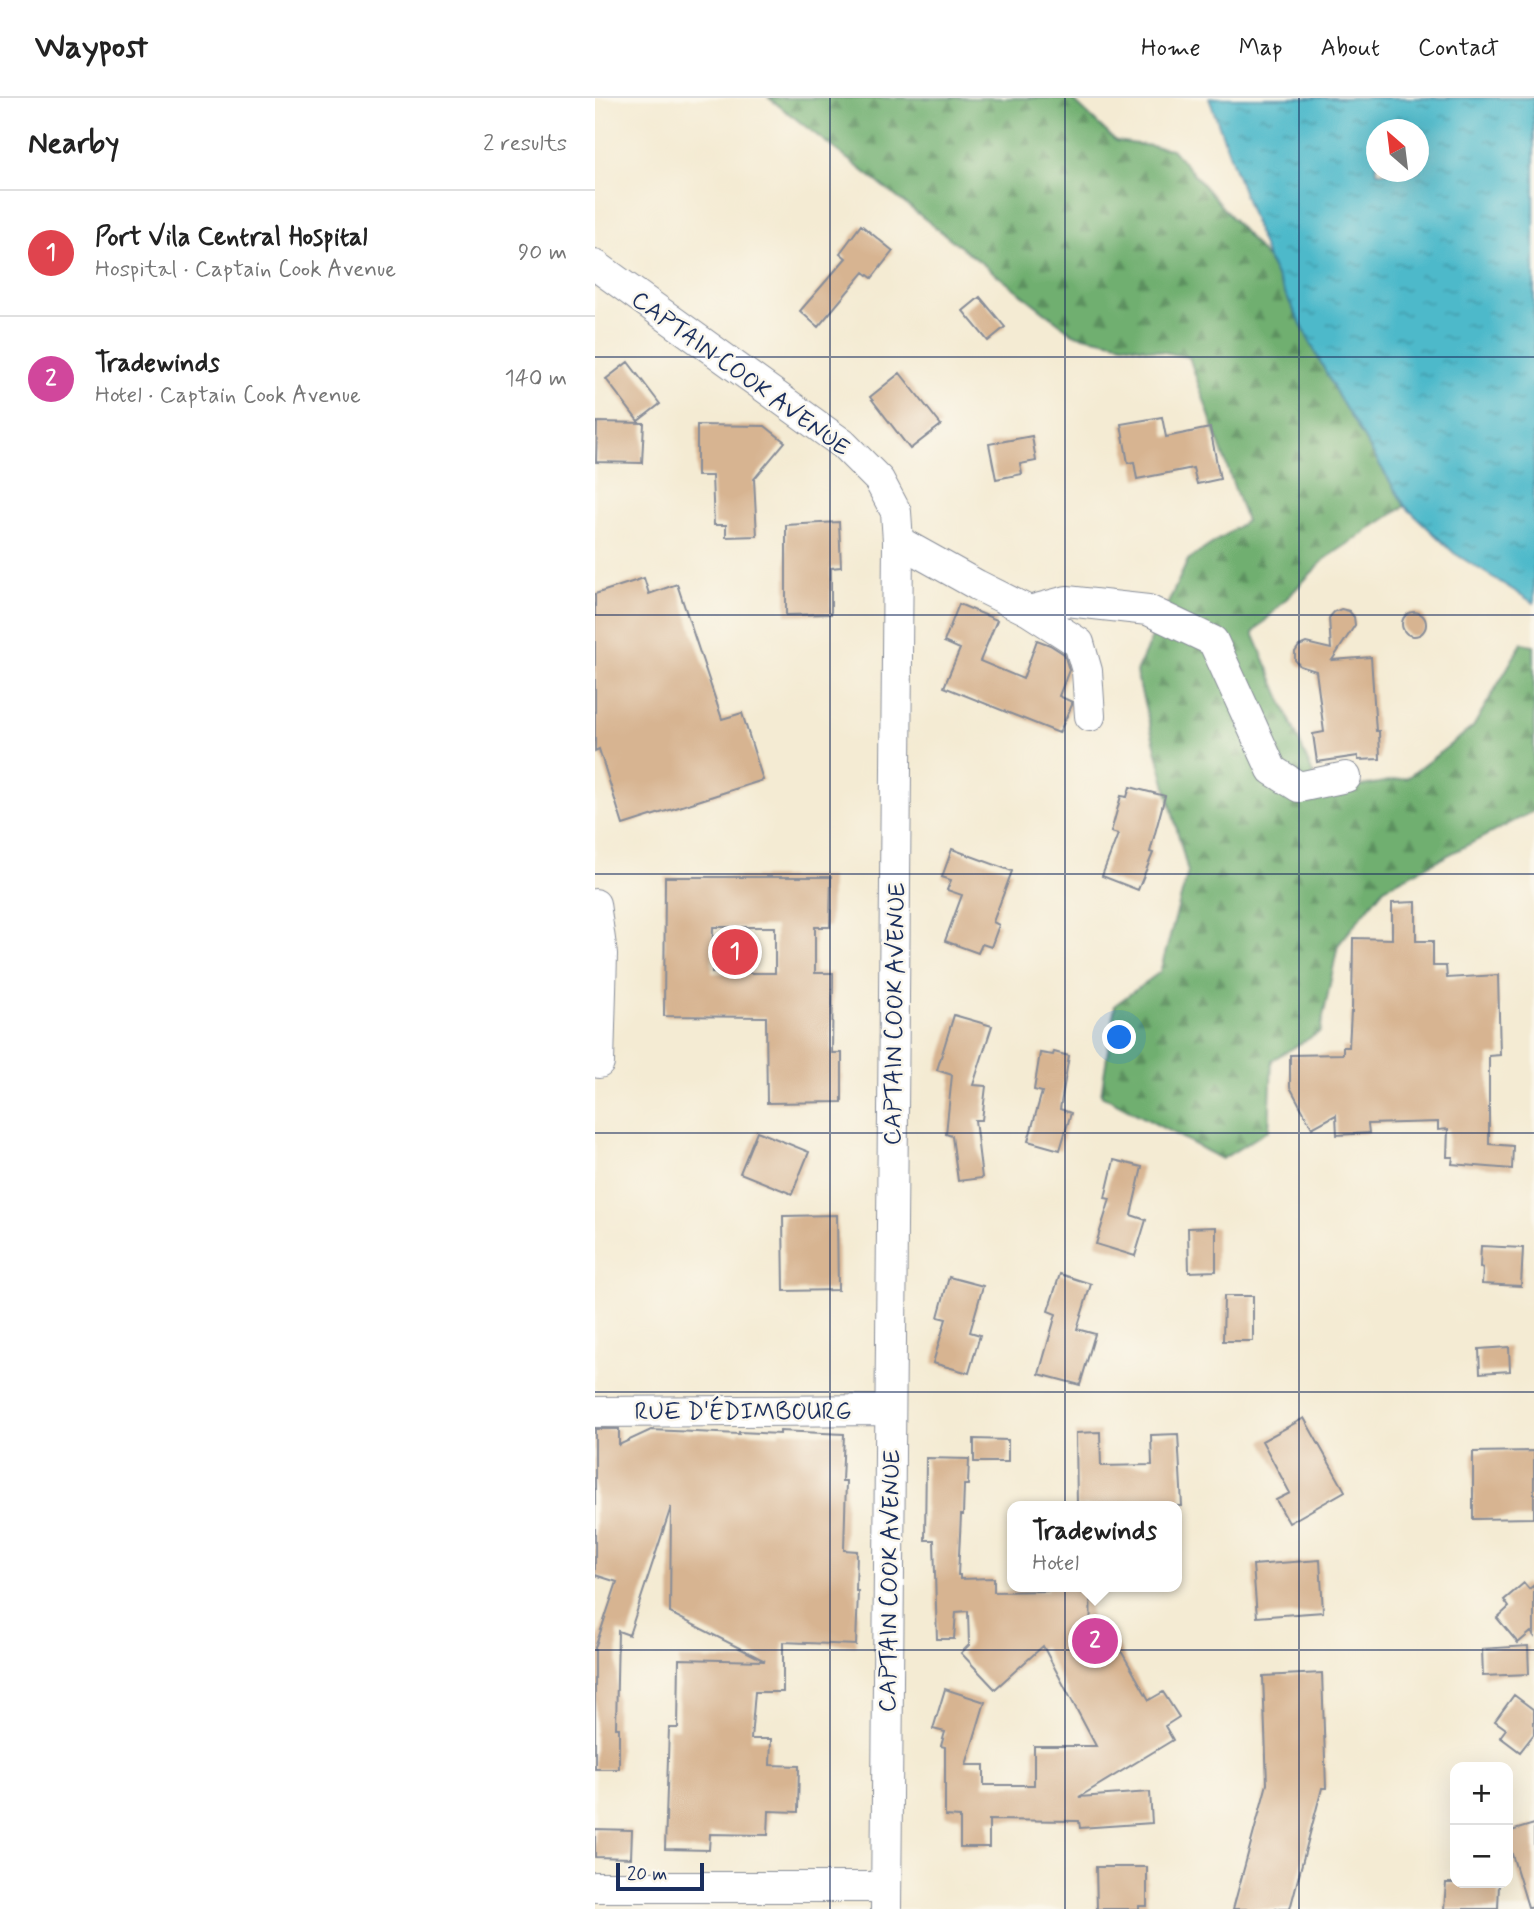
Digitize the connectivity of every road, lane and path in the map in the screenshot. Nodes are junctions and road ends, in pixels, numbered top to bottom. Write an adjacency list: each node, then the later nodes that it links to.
1 (595, 265): 2 (street, CAPTAIN COOK AVENUE)
2 (898, 541): 3 (street); 8 (street, CAPTAIN COOK AVENUE)
3 (1028, 611): 4 (street); 5 (street)
4 (1090, 716)
5 (1346, 777)
6 (595, 904): 7 (street)
7 (599, 1063)
8 (890, 1410): 9 (street, RUE D'ÉDIMBOURG); 11 (street, CAPTAIN COOK AVENUE)
9 (595, 1412)
10 (595, 1888): 11 (street)
11 (886, 1898)

